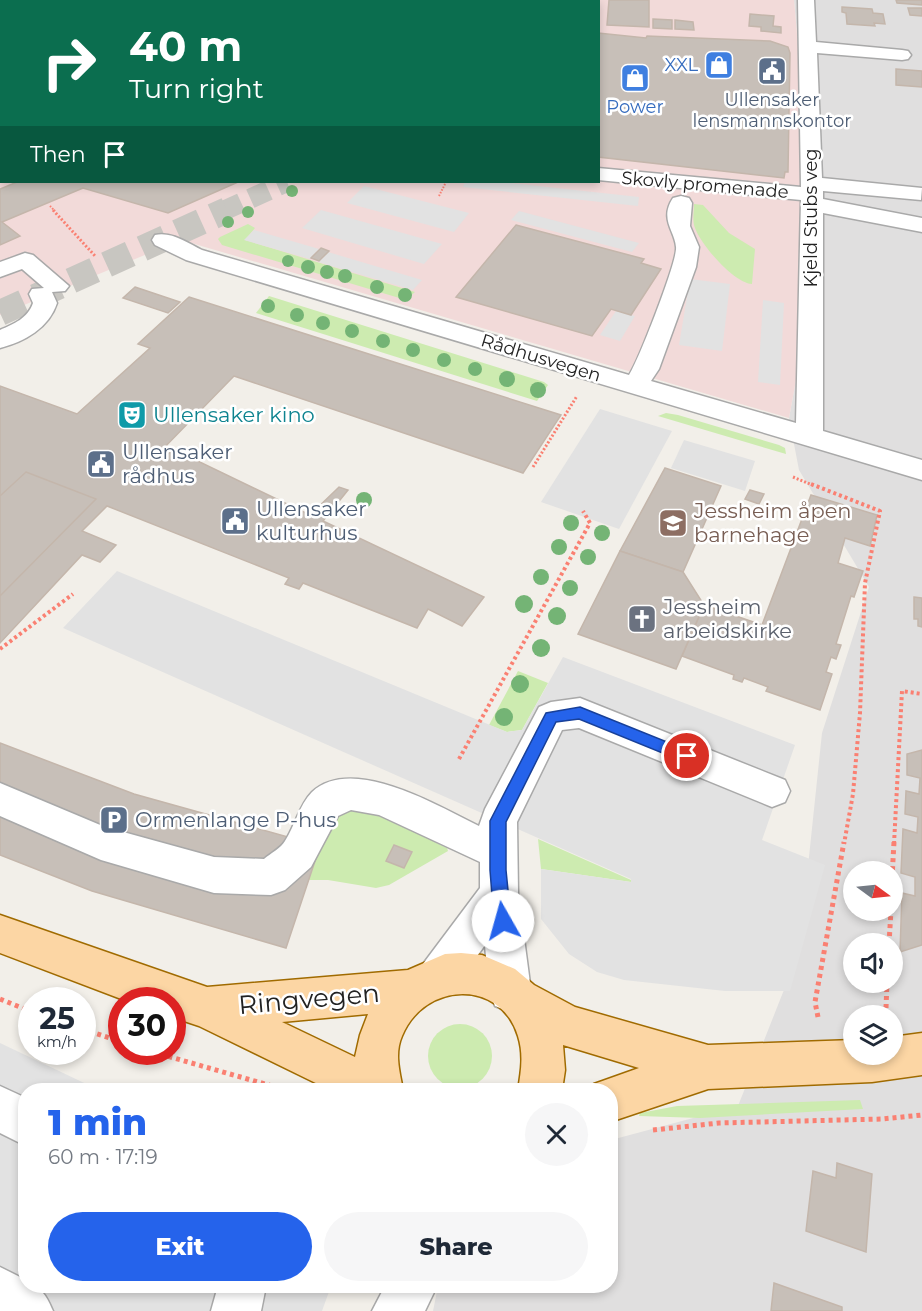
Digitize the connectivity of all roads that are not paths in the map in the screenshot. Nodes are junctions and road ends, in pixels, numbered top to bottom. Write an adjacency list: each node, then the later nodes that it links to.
1 (806, 0): 2 (street, Kjeld Stubs veg)
2 (808, 47): 3 (street); 5 (street, Kjeld Stubs veg)
3 (902, 55)
4 (600, 174): 5 (street, Skovly promenade)
5 (812, 194): 6 (street); 8 (street); 13 (street, Kjeld Stubs veg)
6 (921, 194)
7 (681, 203): 12 (street)
8 (922, 225)
9 (163, 240): 12 (street, Rådhusvegen)
10 (0, 270): 11 (street)
11 (0, 340)
12 (635, 386): 13 (street, Rådhusvegen)
13 (809, 436): 14 (street, Rådhusvegen)
14 (922, 470)
15 (772, 791): 17 (street)
16 (0, 799): 17 (street)
17 (498, 852): 18 (street)
18 (499, 893): 20 (street); 21 (street)
19 (0, 934): 22 (main road, Ringvegen)
20 (424, 984): 21 (main road, Ringvegen); 22 (main road, Ringvegen); 26 (main road, Ringvegen)
21 (516, 996): 24 (main road, Ringvegen); 27 (main road)
22 (207, 1008): 25 (main road, Ringvegen)
23 (922, 1054): 24 (main road, Ringvegen)
24 (708, 1067): 28 (main road, Ringvegen)
25 (362, 1083)
26 (379, 1083)
27 (542, 1083)
28 (618, 1097)
29 (0, 1108): 30 (street)
30 (18, 1119)
31 (0, 1291): 35 (street)
32 (241, 1293): 36 (street)
33 (389, 1293): 37 (street)
34 (408, 1293): 38 (street)
35 (28, 1311)
36 (237, 1311)
37 (388, 1311)
38 (397, 1311)

